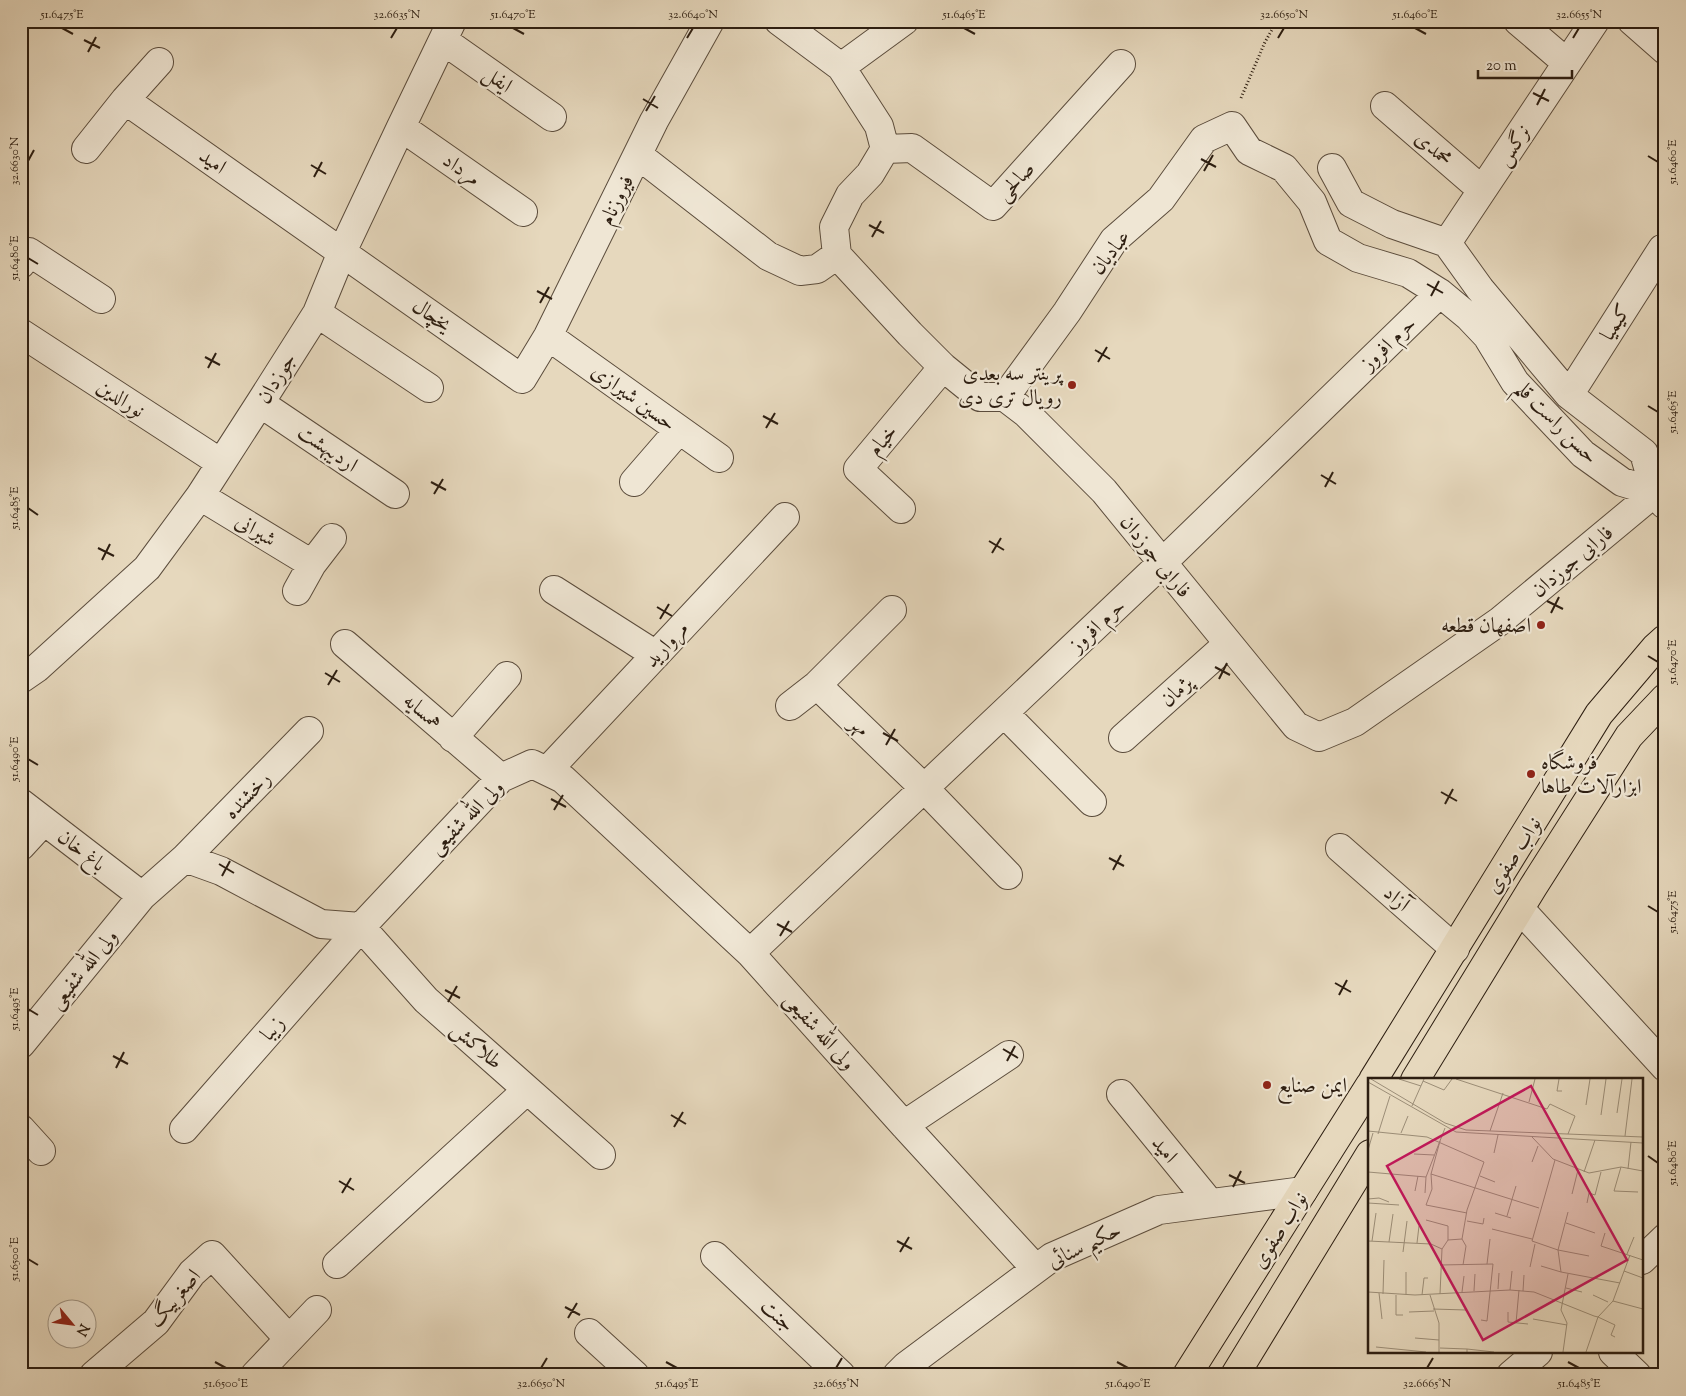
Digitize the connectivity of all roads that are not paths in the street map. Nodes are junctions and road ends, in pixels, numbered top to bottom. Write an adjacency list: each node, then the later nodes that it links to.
1 (710, 21): 20 (street, فیروزنام)
2 (779, 21): 12 (street)
3 (904, 21): 12 (street)
4 (1518, 21): 10 (street)
5 (1595, 21): 10 (street, نرگس)
6 (1632, 21): 8 (street)
7 (448, 31): 15 (street, ایفل); 17 (street, جوزدان)
8 (1665, 50)
9 (159, 62): 13 (street)
10 (1567, 63): 22 (street, نرگس)
11 (1121, 64): 19 (street, صالحی)
12 (841, 67): 19 (street)
13 (125, 100): 18 (street); 26 (street, امید)
14 (1385, 106): 22 (street, محمدی)
15 (552, 117)
16 (1232, 126): 29 (street, حسن راست قلم); 38 (street, عبادیان)
17 (400, 127): 23 (street, مرداد); 26 (street, جوزدان)
18 (86, 149)
19 (885, 149): 28 (street)
20 (638, 155): 28 (street); 33 (street, فیروزنام)
21 (1332, 168): 24 (street)
22 (1482, 190): 24 (street, نرگس)
23 (523, 212)
24 (1447, 243): 37 (street, حسن راست قلم)
25 (1662, 250): 37 (street, کیمیا)
26 (342, 252): 31 (street, جوزدان); 35 (street, یخچال)
27 (24, 254): 30 (street)
28 (836, 255): 34 (street)
29 (1440, 293): 45 (street, حسن راست قلم); 50 (street, حرم افروز)
30 (101, 299)
31 (317, 313): 36 (street); 39 (street, جوزدان)
32 (21, 333): 42 (street, نورالدین)
33 (548, 336): 35 (street, فیروزنام); 40 (street, حسین شیرازی)
34 (943, 367): 38 (street); 47 (street, خیام)
35 (522, 379)
36 (429, 388)
37 (1569, 395): 45 (street, حسن راست قلم)
38 (1005, 397): 50 (street, فارابی جوزدان)
39 (260, 403): 42 (street, جوزدان); 44 (street, اردیبهشت)
40 (679, 430): 41 (street, حسین شیرازی); 43 (street)
41 (719, 458)
42 (221, 463): 46 (street, جوزدان)
43 (634, 482)
44 (395, 494)
45 (1662, 494): 57 (street, فارابی جوزدان)
46 (200, 496): 51 (street, شیرانی); 60 (street, جوزدان)
47 (901, 509)
48 (786, 517): 58 (street, مروارید)
49 (332, 538): 51 (street)
50 (1162, 563): 57 (street, فارابی جوزدان); 64 (street, حرم افروز)
51 (312, 564): 53 (street)
52 (554, 590): 58 (street)
53 (297, 591)
54 (892, 610): 61 (street)
55 (1665, 640): 81 (main road, نواب صفوی)
56 (345, 644): 66 (street, همسایه)
57 (1228, 644): 67 (street, پژمان)
58 (656, 655): 68 (street, مروارید)
59 (507, 676): 66 (street)
60 (21, 680)
61 (818, 685): 63 (street); 70 (street, مهر)
62 (1665, 698): 79 (main road, نواب صفوی)
63 (790, 706)
64 (1004, 713): 70 (street, حرم افروز); 71 (street)
65 (309, 731): 76 (street, رخشنده)
66 (453, 738): 69 (street, همسایه)
67 (1123, 738)
68 (547, 771): 69 (street, ولی الله شفیعی); 82 (street, ولی الله شفیعی)
69 (501, 778): 80 (street, ولی الله شفیعی)
70 (924, 788): 77 (street, مهر); 82 (street, حرم افروز)
71 (1092, 802)
72 (21, 803): 73 (street, باغ خان)
73 (44, 821): 74 (street); 78 (street, باغ خان)
74 (21, 846)
75 (1340, 848): 81 (street, آزاد)
76 (185, 858): 78 (street, ولی الله شفیعی); 80 (street)
77 (1008, 875)
78 (142, 896): 83 (street, ولی الله شفیعی)
79 (1520, 909): 85 (street); 87 (main road, نواب صفوی)
80 (361, 927): 89 (street, طلاکش); 93 (street, زیبا)
81 (1455, 949): 86 (main road, نواب صفوی)
82 (750, 953): 91 (street, ولی الله شفیعی)
83 (21, 1044)
84 (1009, 1054): 91 (street)
85 (1665, 1067)
86 (1374, 1078)
87 (1417, 1078)
88 (1368, 1088): 97 (main road, نواب صفوی)
89 (527, 1090): 95 (street, طلاکش); 102 (street)
90 (1120, 1094): 98 (street, امید)
91 (904, 1125): 103 (street, ولی الله شفیعی)
92 (21, 1129): 94 (street)
93 (184, 1129)
94 (42, 1151)
95 (601, 1155)
96 (1368, 1157): 115 (main road, نواب صفوی)
97 (1303, 1191): 98 (street, حکیم سنائی); 114 (main road, نواب صفوی)
98 (1210, 1203): 103 (street, حکیم سنائی)
99 (1665, 1238): 101 (street)
100 (715, 1256): 112 (street, جنت)
101 (1644, 1258)
102 (337, 1264)
103 (1036, 1269): 113 (street, حکیم سنائی)
104 (317, 1310): 106 (street)
105 (589, 1333): 111 (street)
106 (289, 1339): 109 (street, اصغربیگ); 110 (street)
107 (1536, 1354): 116 (street)
108 (1614, 1354): 117 (street)
109 (94, 1375)
110 (255, 1375)
111 (635, 1375)
112 (841, 1375)
113 (897, 1375)
114 (1187, 1375)
115 (1235, 1375)
116 (1511, 1375)
117 (1637, 1375)

